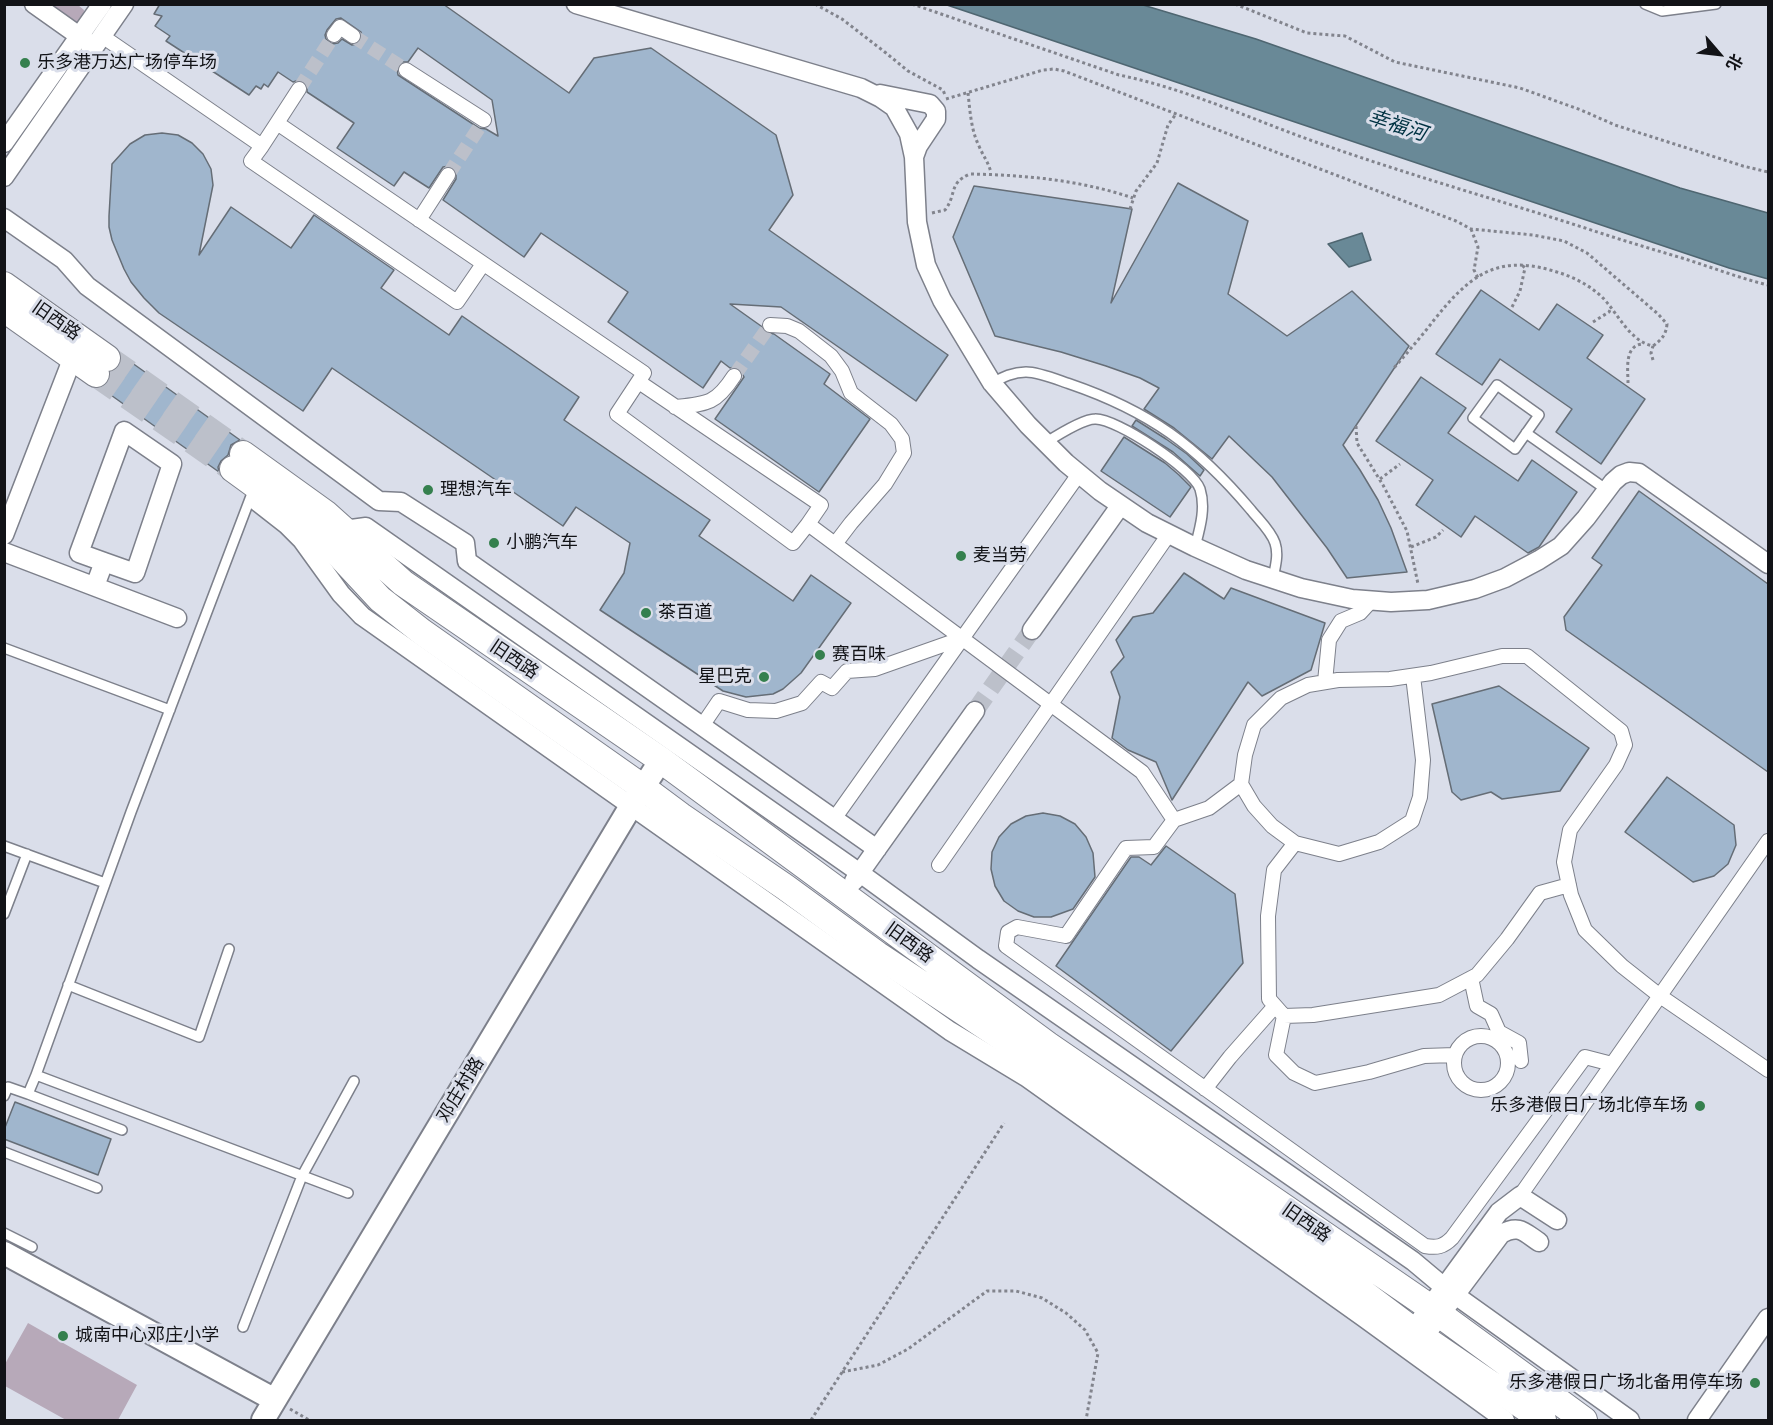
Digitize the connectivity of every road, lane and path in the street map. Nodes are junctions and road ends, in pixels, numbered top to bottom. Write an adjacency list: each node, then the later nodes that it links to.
1 (34, 4): 11 (street)
2 (124, 4): 9 (street)
3 (576, 4): 15 (street)
4 (815, 4): 17 (path)
5 (912, 4): 38 (path)
6 (1235, 4): 24 (path)
7 (1645, 4): 8 (lane)
8 (1716, 4)
9 (99, 21): 11 (street); 11 (street); 22 (street); 27 (street)
10 (334, 35): 12 (street)
11 (79, 36): 21 (street)
12 (353, 36)
13 (406, 70): 19 (street)
14 (299, 89): 20 (street)
15 (869, 92): 17 (street); 23 (street)
16 (968, 93): 17 (path); 18 (path); 25 (path)
17 (938, 102): 23 (street)
18 (1176, 114): 28 (path); 33 (path)
19 (484, 120)
20 (277, 123): 22 (street); 32 (street)
21 (4, 143)
22 (262, 146): 34 (street)
23 (914, 157): 30 (street)
24 (1768, 172)
25 (992, 174): 28 (path); 30 (path)
26 (448, 175): 32 (street)
27 (4, 177)
28 (1133, 198): 29 (path)
29 (1130, 209)
30 (917, 214): 51 (street)
31 (4, 218): 87 (street)
32 (419, 220): 34 (street)
33 (1471, 229): 36 (path); 45 (path)
34 (483, 264): 50 (street)
35 (1521, 264): 36 (path); 39 (path); 40 (path)
36 (1478, 278): 48 (path)
37 (4, 285): 46 (main road, 旧西路)
38 (1768, 285)
39 (1512, 307)
40 (1611, 308): 42 (path); 44 (path)
41 (4, 309): 46 (main road, 旧西路)
42 (1593, 322)
43 (770, 325): 68 (street)
44 (1644, 344): 45 (path); 52 (path)
45 (1653, 346): 47 (path)
46 (73, 357): 67 (street)
47 (1653, 360)
48 (1393, 369)
49 (734, 376): 53 (street)
50 (639, 382): 53 (street); 63 (street)
51 (992, 383): 56 (street); 74 (lane)
52 (1628, 383)
53 (675, 407): 63 (street)
54 (1356, 426): 59 (path)
55 (1526, 433): 55 (lane); 60 (lane)
56 (1045, 443): 58 (street); 69 (lane)
57 (1400, 464): 59 (path)
58 (1079, 474): 62 (street); 80 (street)
59 (1379, 479): 70 (path)
60 (1607, 490): 73 (street); 77 (street)
61 (254, 492): 64 (main road, 旧西路); 85 (lane); 90 (main road, 旧西路)
62 (1120, 506): 66 (street); 79 (street)
63 (808, 524): 68 (street)
64 (344, 530): 88 (main road, 旧西路); 99 (street)
65 (1443, 530): 70 (path)
66 (1169, 534): 69 (street); 84 (street)
67 (4, 535)
68 (835, 544): 80 (street)
69 (1195, 547): 74 (street)
70 (1411, 547): 77 (path)
71 (4, 552): 75 (street)
72 (104, 562): 72 (street); 75 (street)
73 (1768, 564)
74 (1273, 579): 76 (street)
75 (95, 586): 78 (street)
76 (1371, 601): 77 (street); 83 (street)
77 (1419, 601)
78 (177, 618)
79 (1032, 630)
80 (963, 638): 84 (street); 87 (street); 91 (street)
81 (4, 648): 85 (lane)
82 (1413, 676): 83 (street); 94 (street); 101 (street)
83 (1325, 682): 89 (street)
84 (1051, 704): 92 (street); 98 (street)
85 (170, 710): 100 (lane)
86 (975, 711): 96 (street)
87 (702, 726): 91 (street)
88 (660, 760): 90 (street, 邓庄村路); 102 (main road, 旧西路)
89 (1241, 784): 92 (street); 94 (street)
90 (637, 797): 134 (main road, 旧西路); 136 (street, 邓庄村路)
91 (834, 819): 96 (street)
92 (1173, 820): 116 (street)
93 (1768, 841): 107 (street)
94 (1295, 843): 108 (street)
95 (4, 846): 97 (lane)
96 (877, 849): 99 (street)
97 (27, 854): 100 (lane); 103 (lane)
98 (939, 865)
99 (860, 873): 102 (street); 131 (street)
100 (105, 883): 106 (lane)
101 (1569, 885): 105 (street); 107 (street)
102 (844, 895): 131 (main road, 旧西路)
103 (4, 915)
104 (230, 949): 106 (lane)
105 (1471, 978): 108 (street); 109 (street)
106 (68, 985): 114 (lane)
107 (1660, 996): 112 (street); 113 (street)
108 (1280, 1011): 110 (street); 116 (street)
109 (1505, 1041): 110 (street); 110 (street); 111 (street)
110 (1455, 1055)
111 (1521, 1061)
112 (1612, 1064): 116 (street); 125 (street)
113 (1768, 1070)
114 (36, 1076): 117 (lane); 122 (lane)
115 (354, 1081): 122 (lane)
116 (1205, 1089)
117 (28, 1094): 118 (lane); 120 (lane)
118 (4, 1096)
119 (1004, 1124): 135 (path)
120 (122, 1130)
121 (4, 1152): 123 (lane)
122 (302, 1176): 124 (lane); 133 (lane)
123 (97, 1188)
124 (348, 1193)
125 (1520, 1196): 126 (street); 131 (street)
126 (1557, 1220)
127 (4, 1233): 129 (lane)
128 (1539, 1242): 131 (street)
129 (32, 1247)
130 (4, 1253): 136 (street)
131 (1442, 1301): 134 (street); 137 (main road, 旧西路); 143 (street)
132 (1768, 1318): 144 (street)
133 (243, 1327)
134 (1412, 1341): 137 (main road, 旧西路); 141 (street)
135 (842, 1372): 139 (path); 140 (path)
136 (275, 1400): 138 (street, 邓庄村路)
137 (1535, 1412): 142 (main road, 旧西路)
138 (263, 1420)
139 (811, 1420)
140 (1086, 1420)
141 (1505, 1420)
142 (1584, 1420)
143 (1630, 1420)
144 (1696, 1420)

